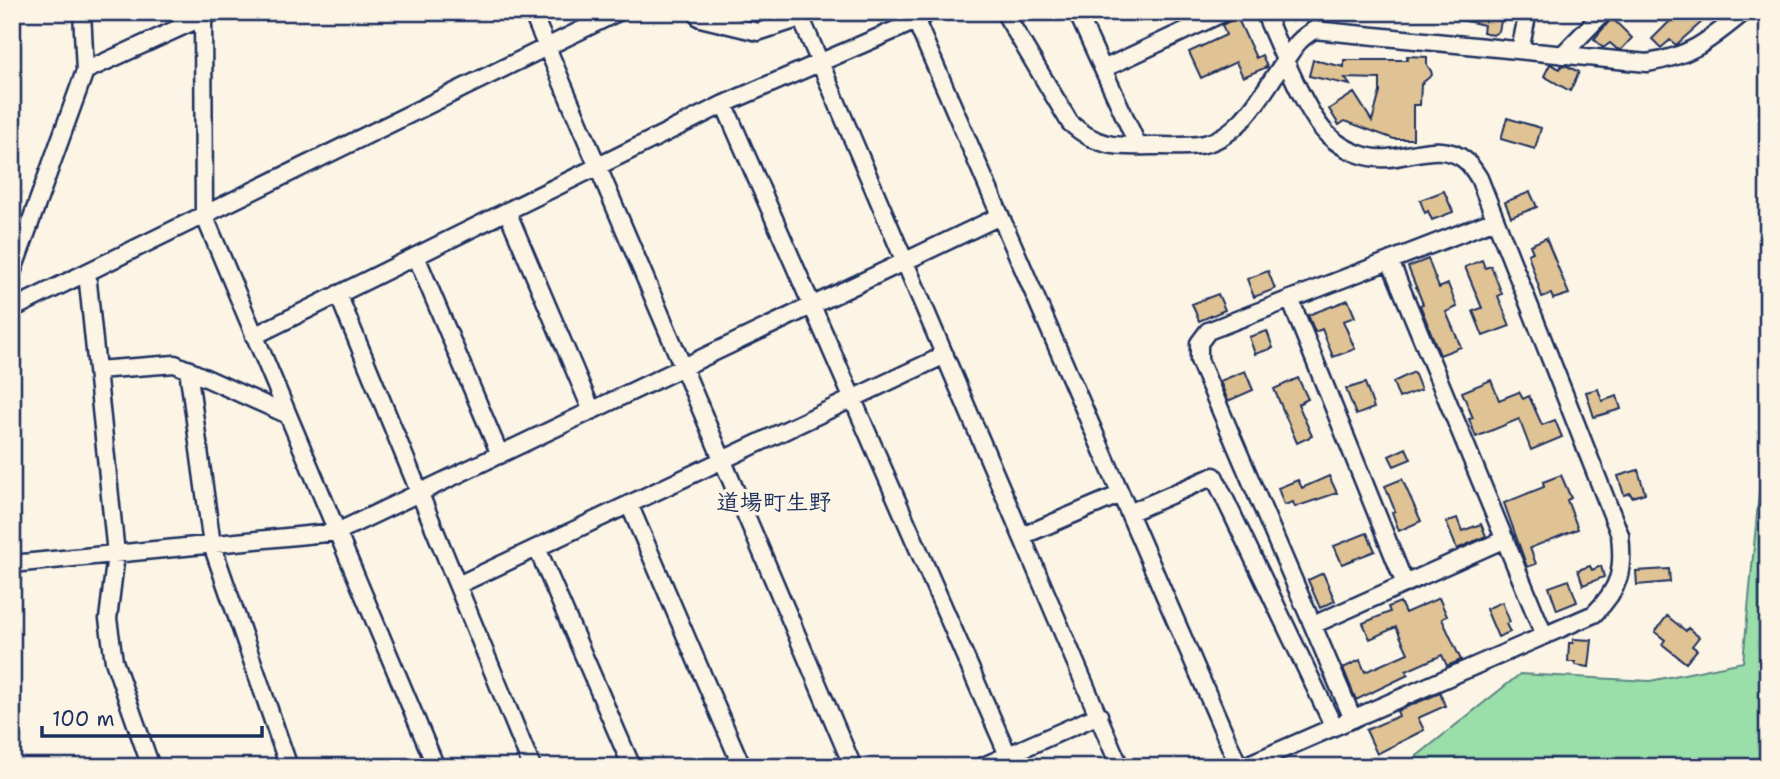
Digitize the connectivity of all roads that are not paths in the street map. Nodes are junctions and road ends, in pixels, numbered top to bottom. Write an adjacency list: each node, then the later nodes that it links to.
1 (82, 12): 20 (street)
2 (532, 12): 14 (street)
3 (618, 12): 14 (street)
4 (697, 12): 18 (street)
5 (1004, 12): 22 (street)
6 (1077, 12): 19 (street)
7 (1225, 12): 19 (street)
8 (1264, 12): 17 (street)
9 (1528, 12): 15 (street)
10 (1604, 12): 16 (street)
11 (1744, 12): 16 (street)
12 (206, 14): 20 (street); 25 (street)
13 (923, 17): 18 (street); 26 (street)
14 (547, 47): 23 (street); 25 (street)
15 (1520, 50): 16 (street); 17 (street)
16 (1562, 55)
17 (1286, 60): 22 (street); 27 (street)
18 (820, 62): 21 (street); 29 (street)
19 (1103, 69): 22 (street)
20 (85, 71): 31 (street)
21 (724, 104): 23 (street); 35 (street)
22 (1138, 146)
23 (597, 166): 24 (street); 39 (street)
24 (507, 211): 28 (street); 43 (street)
25 (204, 215): 32 (street); 37 (street)
26 (1000, 216): 29 (street); 48 (street)
27 (1495, 220): 30 (street); 61 (street)
28 (416, 256): 33 (street); 45 (street)
29 (905, 261): 35 (street); 38 (street)
30 (1390, 261): 34 (street); 53 (street)
31 (12, 273)
32 (86, 273): 36 (street); 41 (street)
33 (338, 294): 37 (street); 47 (street)
34 (1290, 299): 58 (street); 60 (street)
35 (812, 306): 39 (street); 42 (street)
36 (12, 309)
37 (254, 335): 44 (street)
38 (945, 355): 42 (street); 52 (street)
39 (683, 367): 43 (street); 46 (street)
40 (188, 369): 41 (street); 44 (street); 54 (street)
41 (97, 370): 56 (street)
42 (852, 398): 46 (street); 65 (street)
43 (592, 411): 45 (street)
44 (288, 415): 51 (street)
45 (500, 455): 47 (street)
46 (722, 460): 49 (street); 72 (street)
47 (420, 493): 51 (street); 59 (street)
48 (1121, 494): 50 (street); 52 (street)
49 (629, 504): 55 (street); 71 (street)
50 (1129, 513): 64 (street); 75 (street)
51 (337, 533): 54 (street); 68 (street)
52 (1022, 536): 62 (street)
53 (1505, 539): 58 (street); 61 (street)
54 (212, 545): 56 (street); 66 (street)
55 (537, 548): 59 (street); 70 (street)
56 (116, 554): 57 (street); 67 (street)
57 (12, 564)
58 (1405, 584): 60 (street)
59 (458, 585): 69 (street)
60 (1313, 625): 63 (street)
61 (1544, 635): 63 (street)
62 (1099, 715): 65 (street); 74 (street)
63 (1353, 719): 64 (street)
64 (1334, 727): 75 (street)
65 (1007, 755): 73 (street)
66 (285, 766)
67 (151, 767)
68 (436, 767)
69 (532, 767)
70 (632, 767)
71 (742, 767)
72 (853, 767)
73 (981, 767)
74 (1121, 767)
75 (1241, 767)

